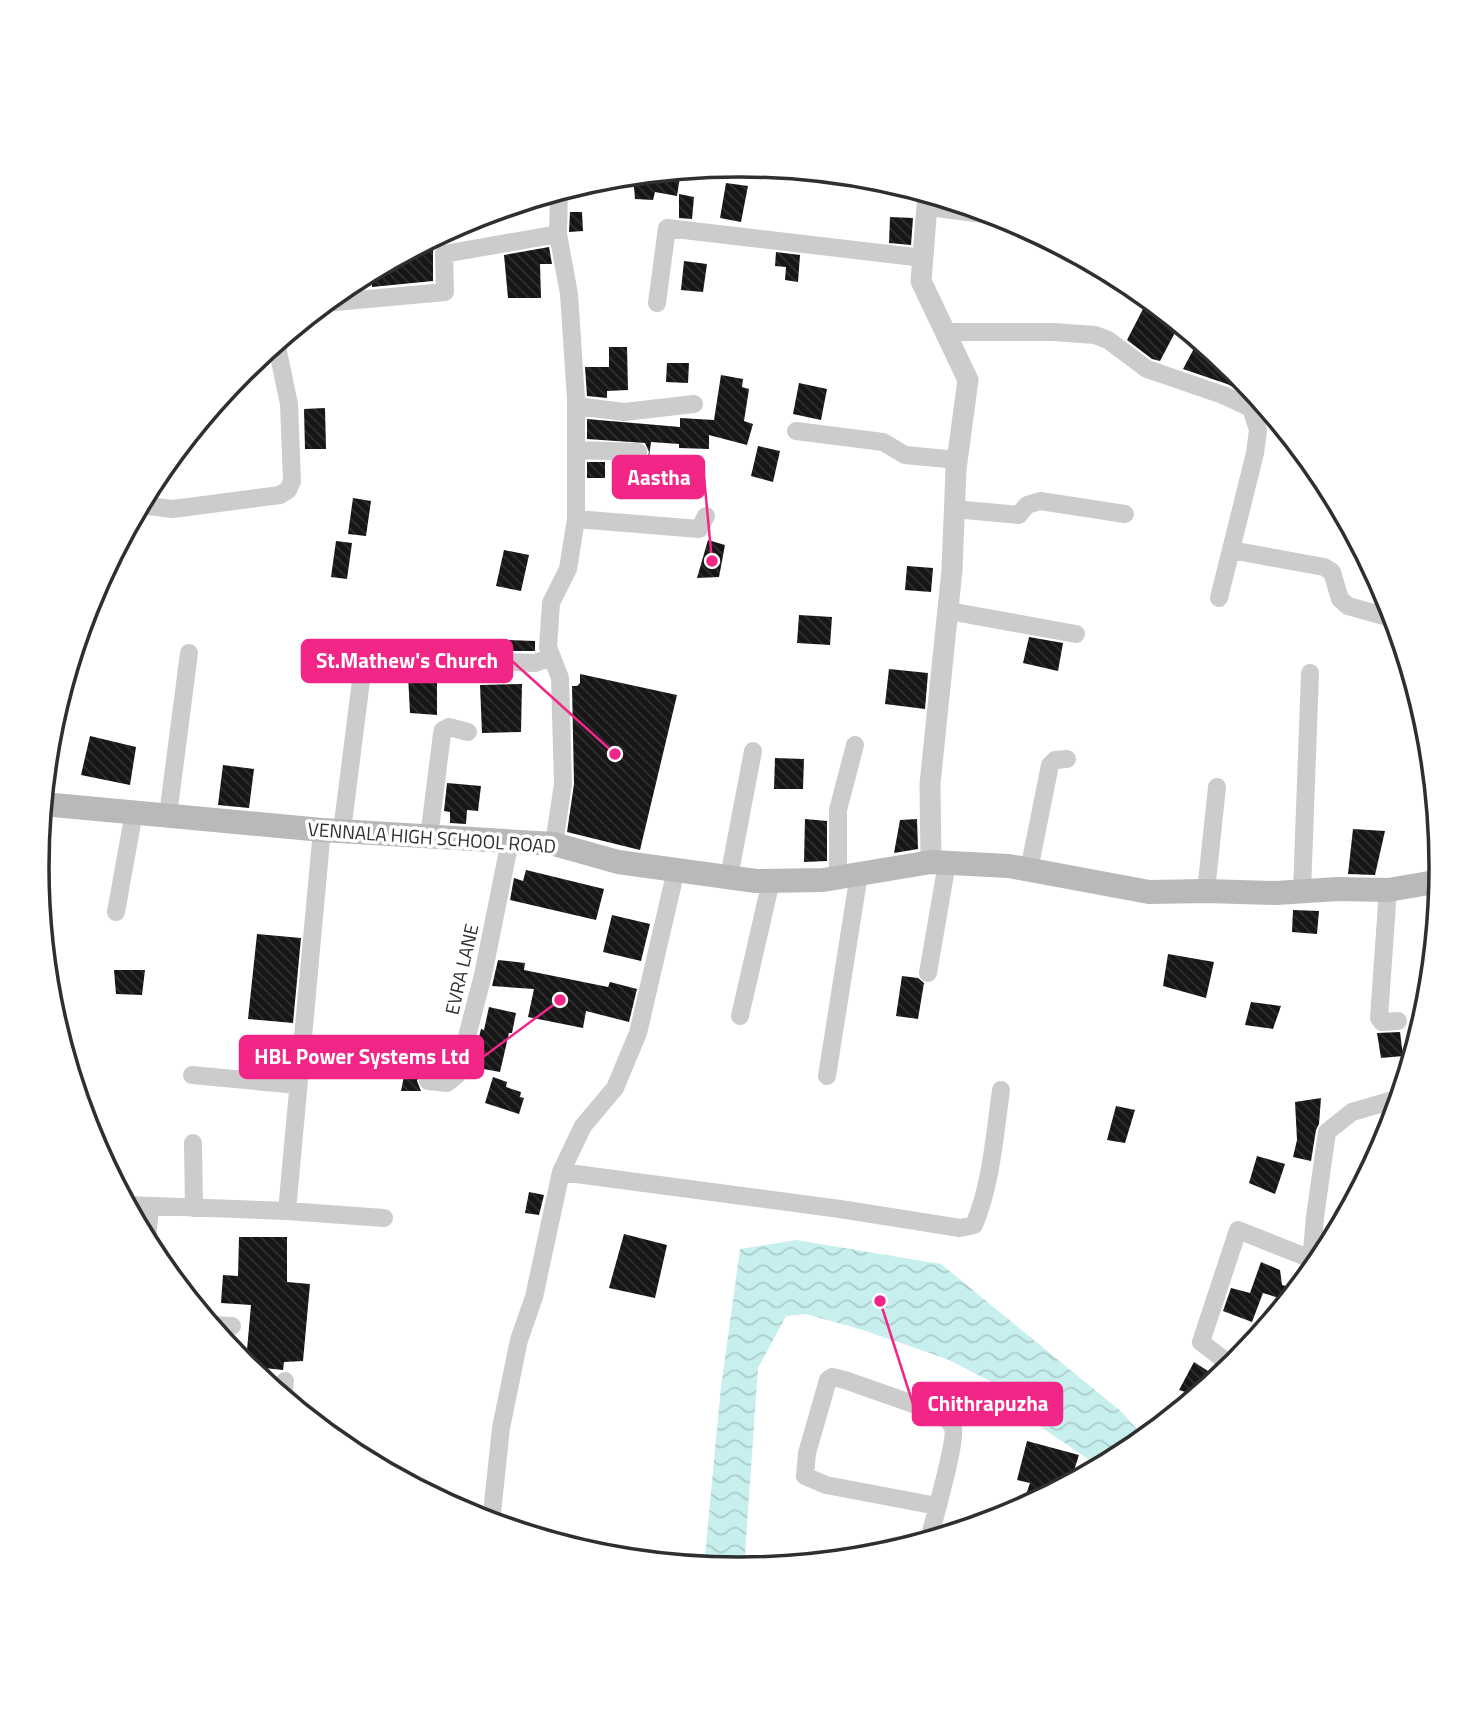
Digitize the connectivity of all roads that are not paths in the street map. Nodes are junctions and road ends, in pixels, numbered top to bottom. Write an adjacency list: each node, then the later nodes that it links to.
1 (559, 201): 3 (street)
2 (929, 203): 4 (street)
3 (558, 234): 5 (street); 10 (street)
4 (923, 258): 6 (street); 7 (street)
5 (344, 301)
6 (657, 303)
7 (945, 332): 14 (street); 20 (street)
8 (278, 353): 15 (street)
9 (694, 404): 10 (street)
10 (576, 406): 12 (street)
11 (796, 431): 14 (street)
12 (576, 450): 13 (street); 19 (street)
13 (638, 452)
14 (957, 460): 16 (street)
15 (151, 506)
16 (954, 509): 17 (street); 22 (street)
17 (1125, 514)
18 (706, 516): 19 (street)
19 (576, 519): 26 (street)
20 (1231, 550): 21 (street); 23 (street)
21 (1219, 598)
22 (949, 611): 24 (street); 40 (street)
23 (1382, 616)
24 (1076, 634)
25 (189, 653): 35 (street)
26 (552, 657): 36 (street); 39 (street)
27 (1310, 673): 49 (street)
28 (468, 732): 37 (street)
29 (855, 745): 43 (street)
30 (753, 751): 44 (street)
31 (1067, 759): 42 (street)
32 (1217, 787): 48 (street)
33 (52, 805): 34 (main road, VENNALA HIGH SCHOOL ROAD)
34 (134, 812): 35 (main road, VENNALA HIGH SCHOOL ROAD); 50 (street)
35 (168, 816): 36 (main road, VENNALA HIGH SCHOOL ROAD)
36 (332, 831): 37 (main road, VENNALA HIGH SCHOOL ROAD); 57 (street)
37 (429, 837): 38 (main road, VENNALA HIGH SCHOOL ROAD)
38 (510, 841): 39 (main road, VENNALA HIGH SCHOOL ROAD); 56 (street, EVRA LANE)
39 (554, 844): 41 (main road, VENNALA HIGH SCHOOL ROAD)
40 (939, 863): 42 (main road, VENNALA HIGH SCHOOL ROAD); 43 (main road, VENNALA HIGH SCHOOL ROAD); 51 (street)
41 (676, 870): 44 (main road, VENNALA HIGH SCHOOL ROAD); 61 (street)
42 (1029, 870): 48 (main road, VENNALA HIGH SCHOOL ROAD)
43 (849, 876): 45 (main road, VENNALA HIGH SCHOOL ROAD); 55 (street)
44 (729, 877): 45 (main road, VENNALA HIGH SCHOOL ROAD)
45 (771, 881): 52 (street)
46 (1430, 883): 47 (main road, VENNALA HIGH SCHOOL ROAD)
47 (1388, 890): 49 (main road, VENNALA HIGH SCHOOL ROAD); 53 (street)
48 (1206, 891): 49 (main road, VENNALA HIGH SCHOOL ROAD)
49 (1302, 891)
50 (116, 912)
51 (928, 973)
52 (740, 1016)
53 (1398, 1021)
54 (192, 1075): 57 (street)
55 (827, 1076)
56 (428, 1081)
57 (298, 1085): 65 (street)
58 (1001, 1090): 61 (street)
59 (1388, 1101): 68 (street)
60 (193, 1143): 64 (street)
61 (561, 1172): 74 (street)
62 (138, 1205): 63 (street)
63 (150, 1206): 64 (street); 67 (street)
64 (194, 1208): 65 (street)
65 (286, 1211): 66 (street)
66 (384, 1218)
67 (148, 1222)
68 (1312, 1254)
69 (1304, 1264): 72 (street)
70 (223, 1326): 71 (street)
71 (232, 1326)
72 (1223, 1359)
73 (937, 1507): 73 (street); 75 (street)
74 (492, 1511)
75 (931, 1530)

